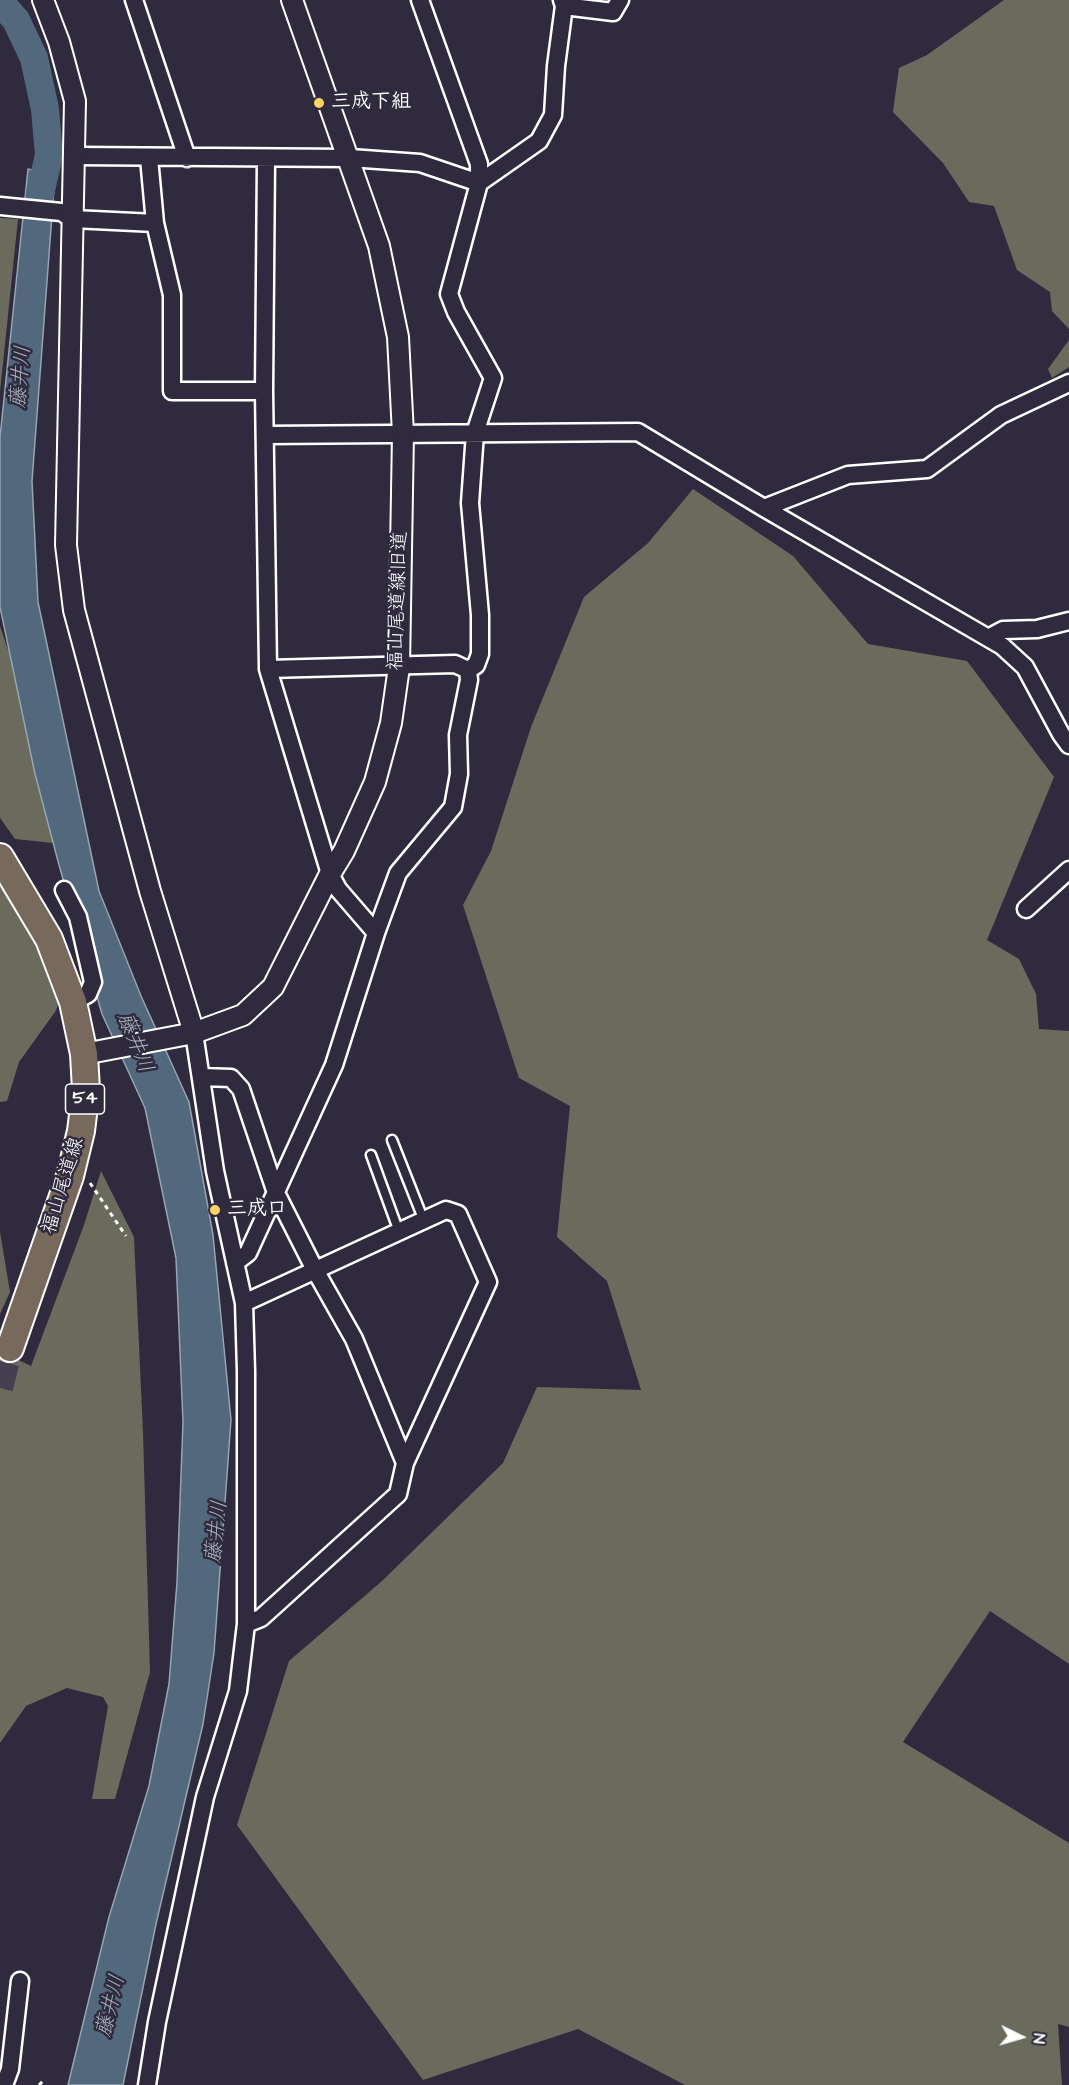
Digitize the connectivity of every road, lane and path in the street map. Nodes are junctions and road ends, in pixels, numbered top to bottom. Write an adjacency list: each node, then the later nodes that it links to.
1 (43, 0): 7 (street)
2 (134, 0): 9 (street)
3 (292, 0): 10 (street, 福山尾道線旧道)
4 (420, 0): 12 (street)
5 (620, 0): 6 (street)
6 (563, 3): 12 (street)
7 (74, 156): 8 (street); 14 (street)
8 (148, 158): 9 (street); 15 (street)
9 (187, 158): 11 (street)
10 (350, 158): 11 (street); 12 (street); 19 (street, 福山尾道線旧道)
11 (266, 159): 17 (street)
12 (479, 183): 18 (street)
13 (5, 206): 14 (street)
14 (67, 216): 15 (street); 35 (street)
15 (155, 223): 17 (street)
16 (1069, 383): 21 (street)
17 (264, 391): 20 (street)
18 (475, 433): 19 (street); 21 (street); 26 (street)
19 (403, 434): 20 (street); 24 (street, 福山尾道線旧道)
20 (266, 435): 25 (street)
21 (764, 508): 23 (street)
22 (1069, 621): 23 (street)
23 (988, 638): 27 (street)
24 (399, 667): 25 (street); 26 (street); 30 (street, 福山尾道線旧道)
25 (268, 669): 30 (street)
26 (468, 670): 33 (street)
27 (1069, 745)
28 (0, 857): 34 (main road, 福山尾道線 / 54)
29 (1069, 870): 32 (street)
30 (330, 874): 33 (street); 35 (street, 福山尾道線旧道)
31 (64, 890): 34 (street)
32 (1026, 909)
33 (376, 933): 41 (street)
34 (73, 1002): 36 (main road, 福山尾道線 / 54)
35 (185, 1035): 36 (street, 福山尾道線旧道); 37 (street)
36 (95, 1052): 40 (main road, 福山尾道線 / 54)
37 (202, 1077): 41 (street); 45 (street)
38 (392, 1140): 42 (lane)
39 (371, 1155): 43 (lane)
40 (70, 1176): 44 (path); 48 (main road, 福山尾道線 / 54)
41 (276, 1193): 45 (street); 46 (street)
42 (424, 1221): 43 (street); 49 (street)
43 (399, 1232): 46 (street)
44 (126, 1236)
45 (235, 1263): 47 (street)
46 (315, 1270): 47 (street); 49 (street)
47 (244, 1303): 50 (street)
48 (10, 1348)
49 (405, 1463): 50 (street)
50 (246, 1624): 55 (street)
51 (20, 1981): 53 (street)
52 (45, 2079): 54 (path)
53 (4, 2085)
54 (39, 2085)
55 (147, 2085)

